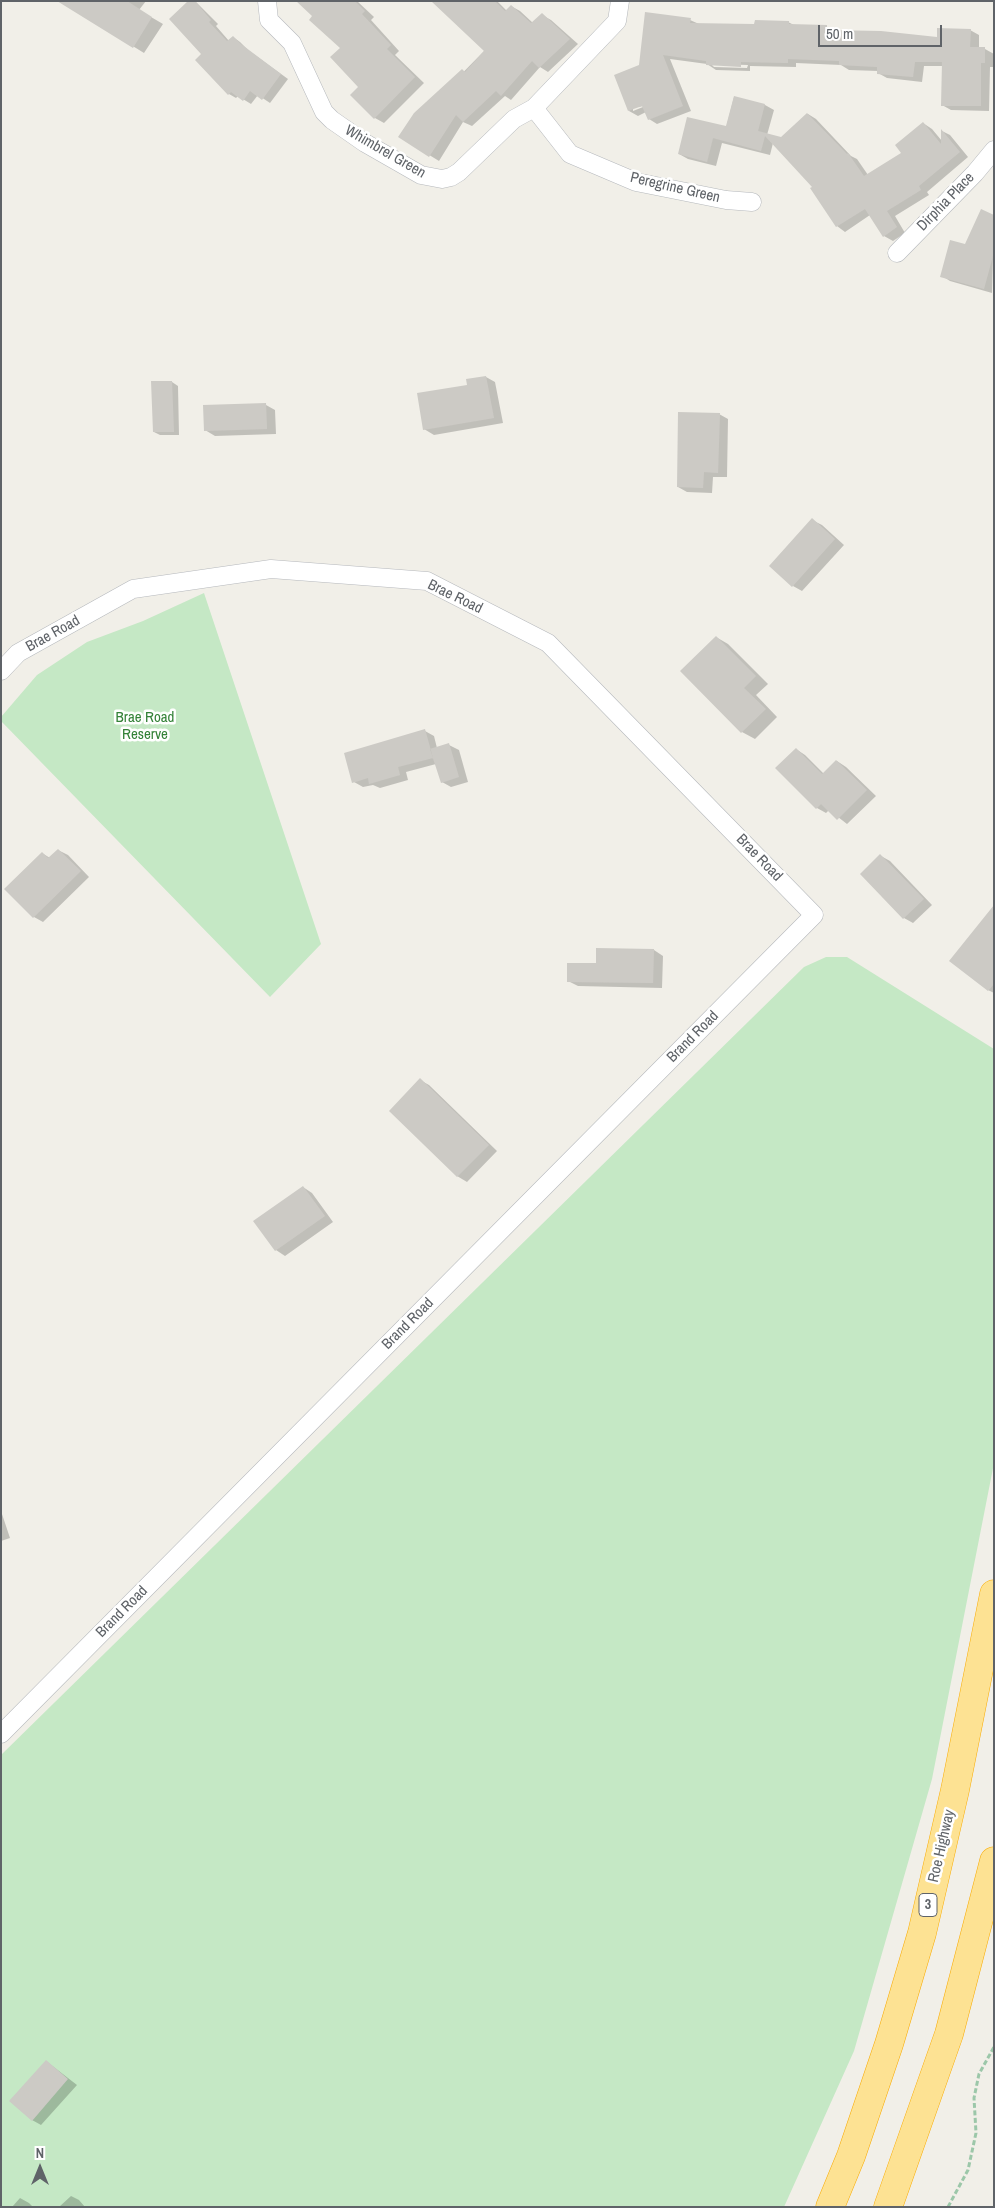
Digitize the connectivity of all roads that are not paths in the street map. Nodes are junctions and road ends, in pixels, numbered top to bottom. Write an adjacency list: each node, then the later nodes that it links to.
1 (267, 1): 3 (street, Whimbrel Green)
2 (620, 1): 3 (street, Whimbrel Green)
3 (534, 108): 5 (street, Peregrine Green)
4 (994, 150): 6 (street, Dirphia Place)
5 (752, 202)
6 (897, 253)
7 (1, 671): 8 (street, Brae Road)
8 (814, 915): 10 (street, Brand Road)
9 (994, 1594): 12 (highway, Roe Highway / 3)
10 (1, 1734)
11 (994, 1861): 13 (highway)
12 (830, 2207)
13 (888, 2207)

